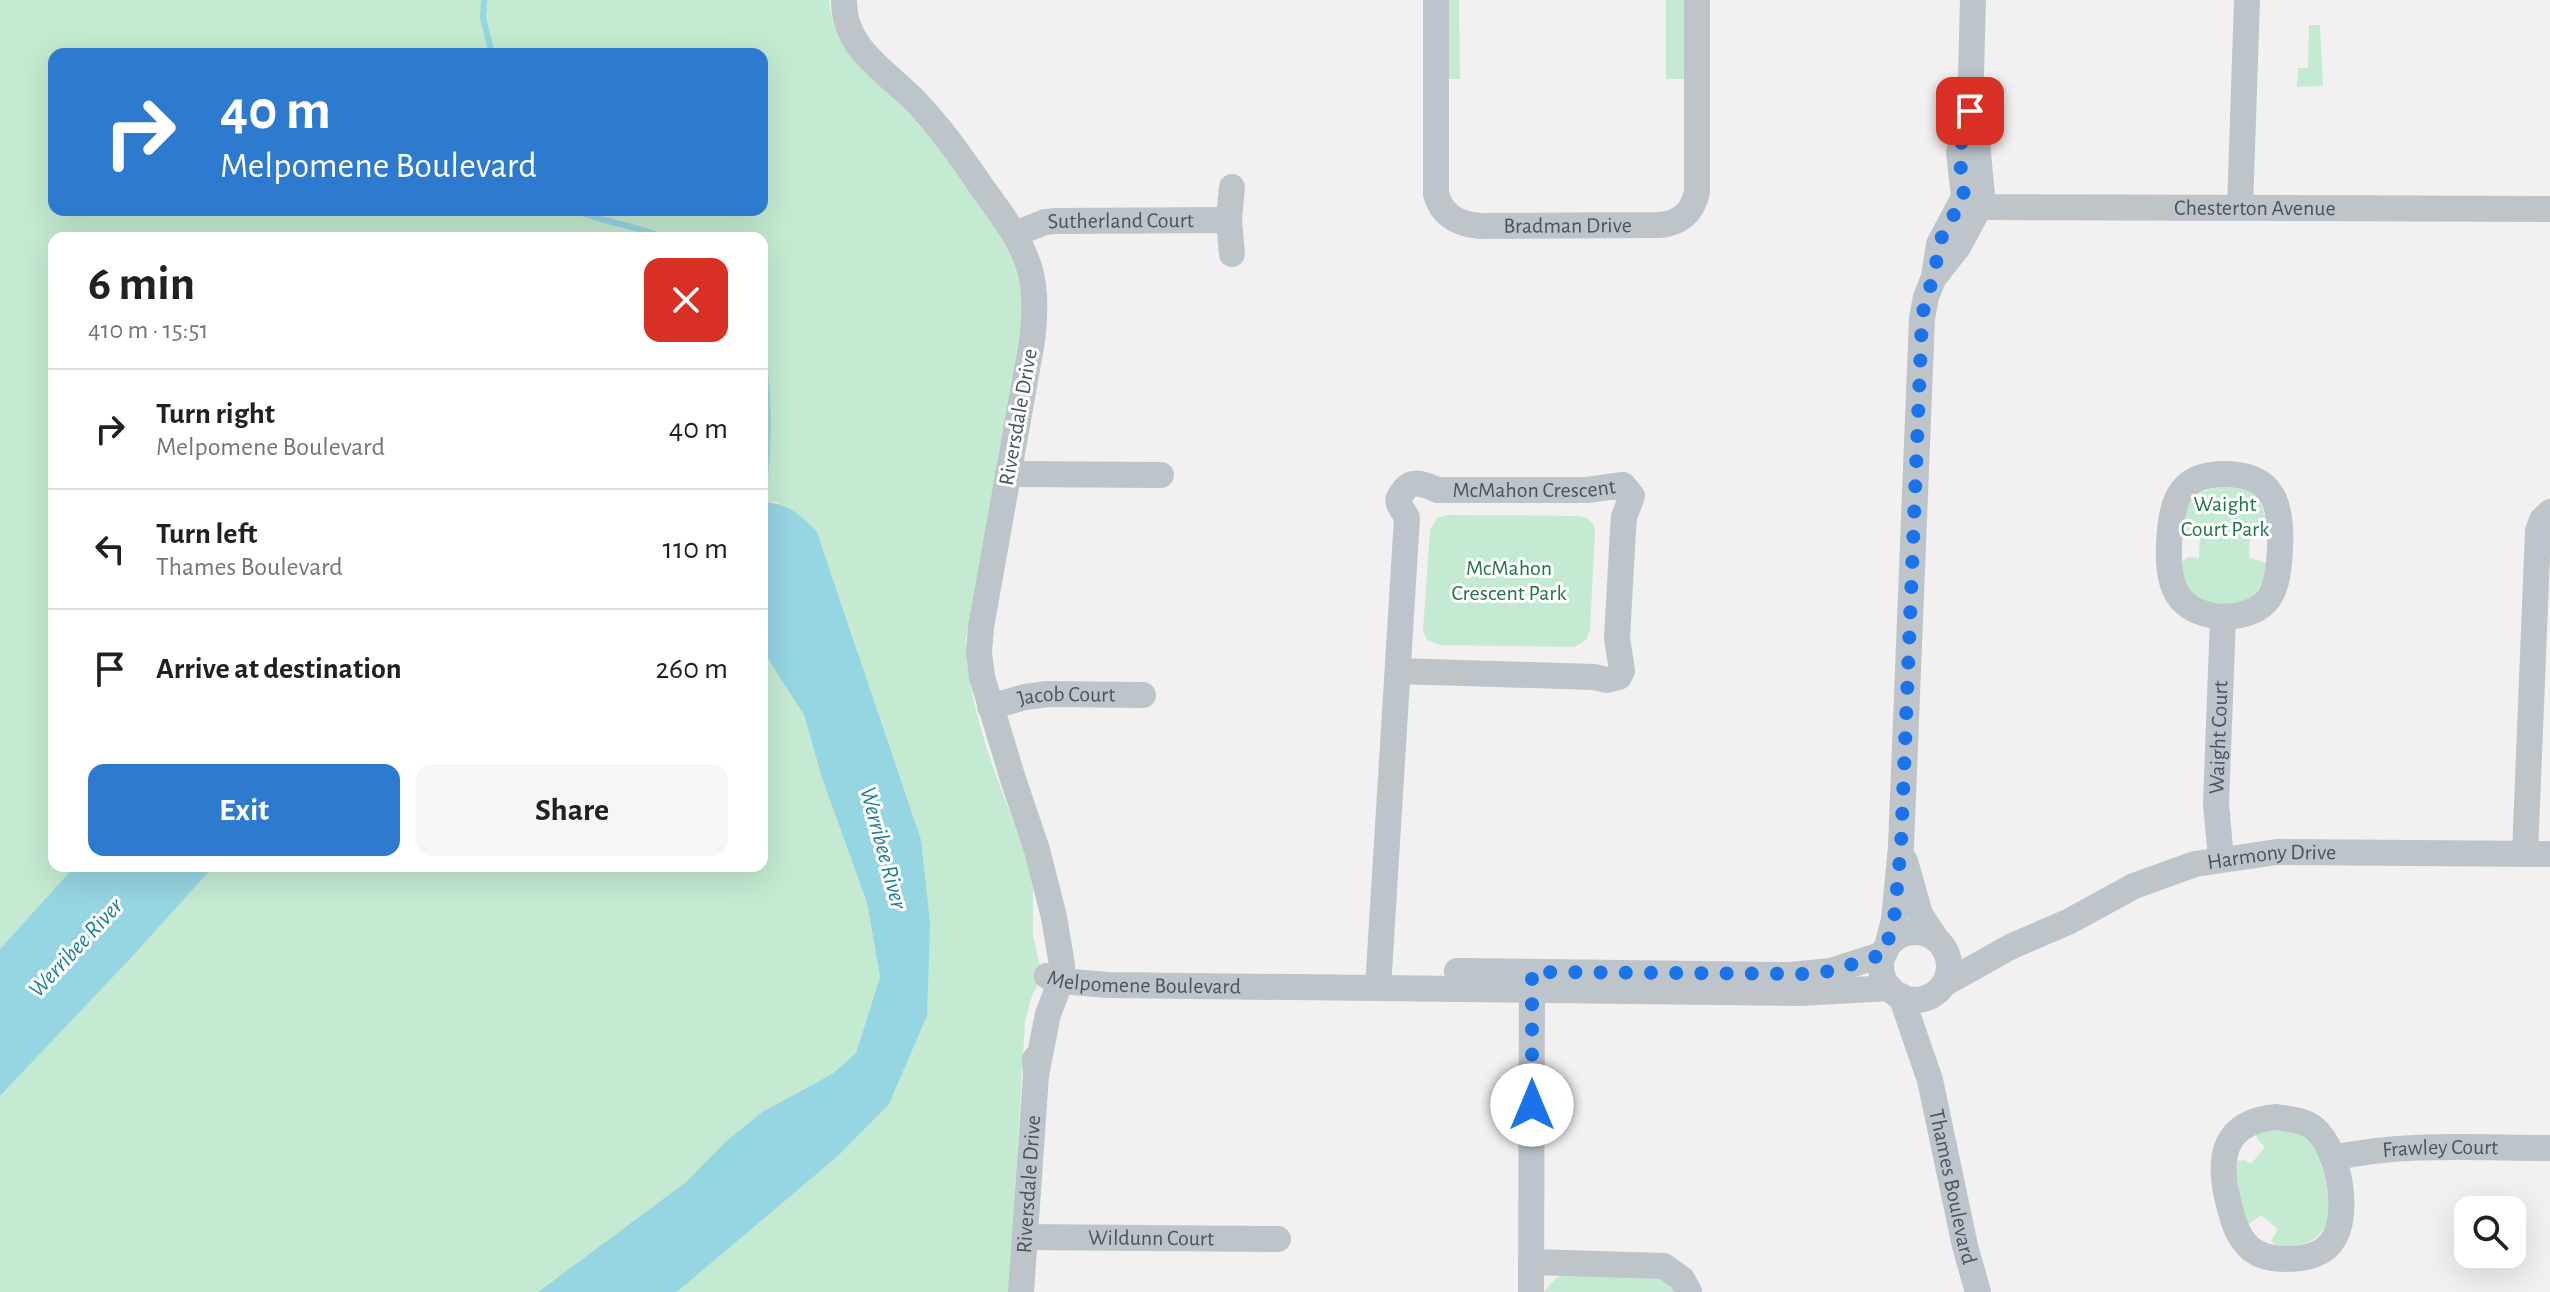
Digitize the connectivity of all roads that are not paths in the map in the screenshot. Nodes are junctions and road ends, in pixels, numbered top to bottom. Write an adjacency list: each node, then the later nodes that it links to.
1 (844, 0): 11 (street, Riversdale Drive)
2 (1436, 0): 3 (street, Bradman Drive)
3 (1697, 0)
4 (1973, 0): 7 (street)
5 (2247, 0): 8 (street)
6 (1232, 187): 10 (street)
7 (1971, 205): 8 (street, Chesterton Avenue); 20 (street)
8 (2240, 208): 9 (street, Chesterton Avenue)
9 (2550, 209)
10 (1229, 220): 11 (street, Sutherland Court); 12 (street)
11 (1015, 234): 13 (street, Riversdale Drive)
12 (1232, 254)
13 (1008, 474): 14 (street); 19 (street, Riversdale Drive)
14 (1161, 475)
15 (2550, 512): 21 (street)
16 (2223, 617): 16 (street); 22 (street, Waight Court)
17 (1398, 671): 17 (street, McMahon Crescent); 27 (street, McMahon Crescent)
18 (1143, 695): 19 (street, Jacob Court)
19 (990, 707): 26 (street, Riversdale Drive)
20 (1901, 846): 23 (street); 25 (street)
21 (2538, 854): 22 (street, Harmony Drive)
22 (2221, 859): 24 (street, Harmony Drive)
23 (1939, 942): 24 (street, Harmony Drive); 25 (street); 29 (street)
24 (2012, 946): 29 (street, Harmony Drive)
25 (1885, 952): 28 (street, Melpomene Boulevard); 30 (street)
26 (1057, 977): 27 (street, Melpomene Boulevard); 34 (street, Riversdale Drive)
27 (1379, 979): 28 (street, Melpomene Boulevard)
28 (1532, 981): 30 (street, Melpomene Boulevard); 36 (street)
29 (1938, 990): 30 (street); 31 (street, Thames Boulevard)
30 (1895, 992): 31 (street, Thames Boulevard)
31 (1930, 1080): 40 (street, Thames Boulevard)
32 (2550, 1148): 33 (street, Frawley Court)
33 (2333, 1158): 33 (street)
34 (1025, 1237): 35 (street, Wildunn Court); 37 (street, Riversdale Drive)
35 (1278, 1239)
36 (1532, 1262): 38 (street); 39 (street)
37 (1021, 1292)
38 (1531, 1292)
39 (1689, 1292)
40 (1978, 1292)

